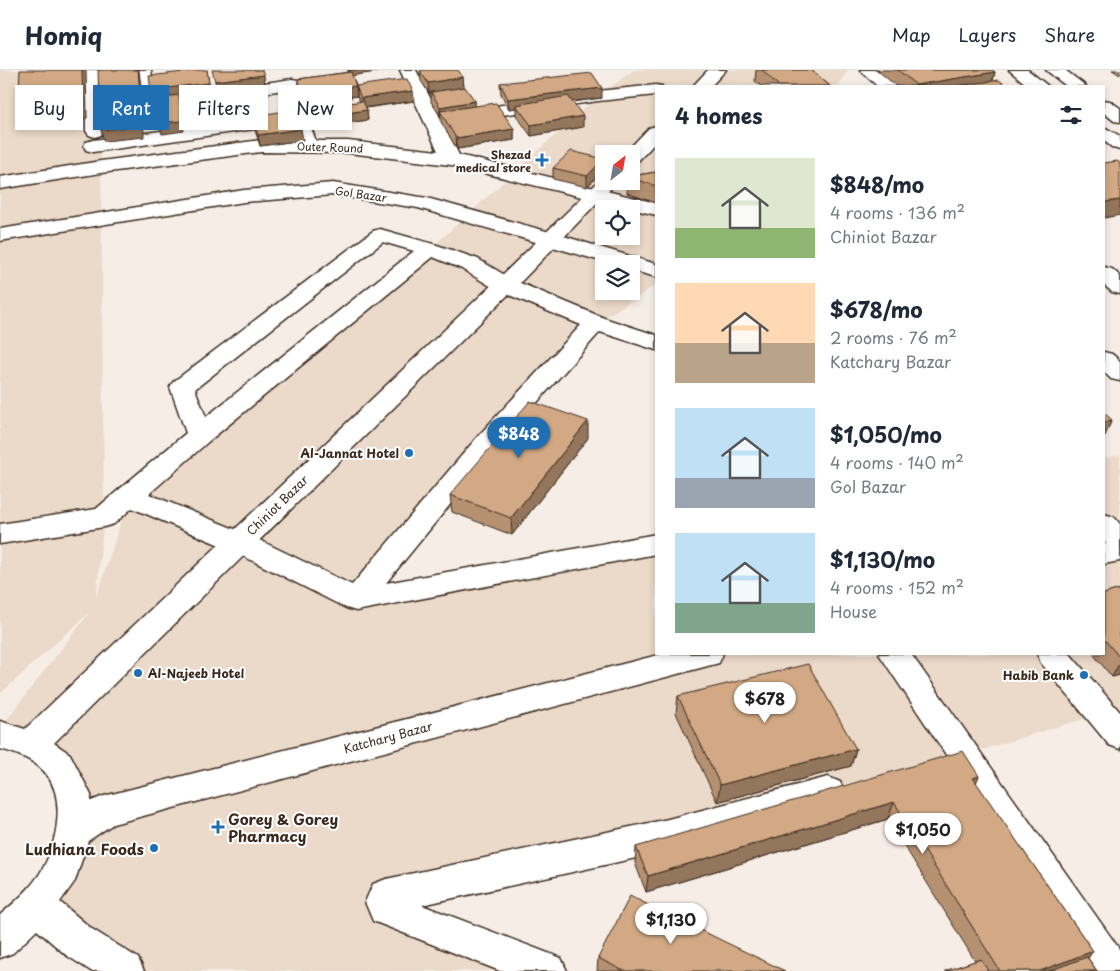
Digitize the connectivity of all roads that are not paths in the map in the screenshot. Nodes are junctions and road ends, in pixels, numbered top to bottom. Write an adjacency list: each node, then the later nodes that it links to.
1 (93, 70): 9 (street)
2 (143, 70): 10 (street)
3 (408, 70): 30 (street)
4 (718, 70): 12 (street)
5 (868, 70): 13 (street)
6 (1017, 70): 14 (street)
7 (1054, 70): 15 (street)
8 (271, 78): 11 (street); 17 (street)
9 (93, 85)
10 (145, 85)
11 (292, 85)
12 (702, 85)
13 (886, 85)
14 (1038, 85)
15 (1076, 85)
16 (655, 90): 19 (street)
17 (169, 100)
18 (1105, 106): 20 (street)
19 (482, 113)
20 (1120, 117)
21 (278, 120): 27 (street)
22 (94, 130): 27 (street)
23 (303, 130): 28 (street)
24 (655, 133): 29 (street)
25 (1105, 134): 26 (street)
26 (1120, 144)
27 (95, 145): 31 (street)
28 (308, 145): 30 (street, Outer Round); 31 (street, Outer Round)
29 (640, 148)
30 (450, 159): 33 (street, Outer Round)
31 (101, 167): 32 (street, Outer Round)
32 (0, 183)
33 (595, 187)
34 (600, 190): 38 (street, Chiniot Bazar)
35 (607, 190): 36 (street, Outer Round)
36 (655, 209)
37 (0, 234): 38 (street, Gol Bazar)
38 (550, 238): 40 (street, Gol Bazar); 42 (street, Chiniot Bazar)
39 (430, 249): 42 (street); 48 (street); 48 (street)
40 (655, 271)
41 (1105, 275): 43 (street)
42 (505, 285): 44 (street); 53 (street, Chiniot Bazar)
43 (1120, 287)
44 (596, 323): 45 (street); 57 (street)
45 (655, 343)
46 (1105, 360): 47 (street)
47 (1120, 374)
48 (200, 435): 49 (street)
49 (129, 496): 51 (street); 53 (street)
50 (1105, 525): 52 (street)
51 (0, 534)
52 (1120, 541)
53 (239, 542): 57 (street); 62 (street, Chiniot Bazar)
54 (655, 544): 57 (street)
55 (1120, 551): 56 (street)
56 (1105, 554)
57 (356, 600)
58 (704, 655): 64 (street, Katchary Bazar)
59 (895, 655): 69 (street)
60 (1053, 655): 61 (street)
61 (1120, 735)
62 (16, 739): 64 (street)
63 (860, 783): 68 (street)
64 (74, 832): 65 (street)
65 (37, 906): 66 (street); 67 (street)
66 (0, 940)
67 (125, 971)
68 (548, 971)
69 (1112, 971)

